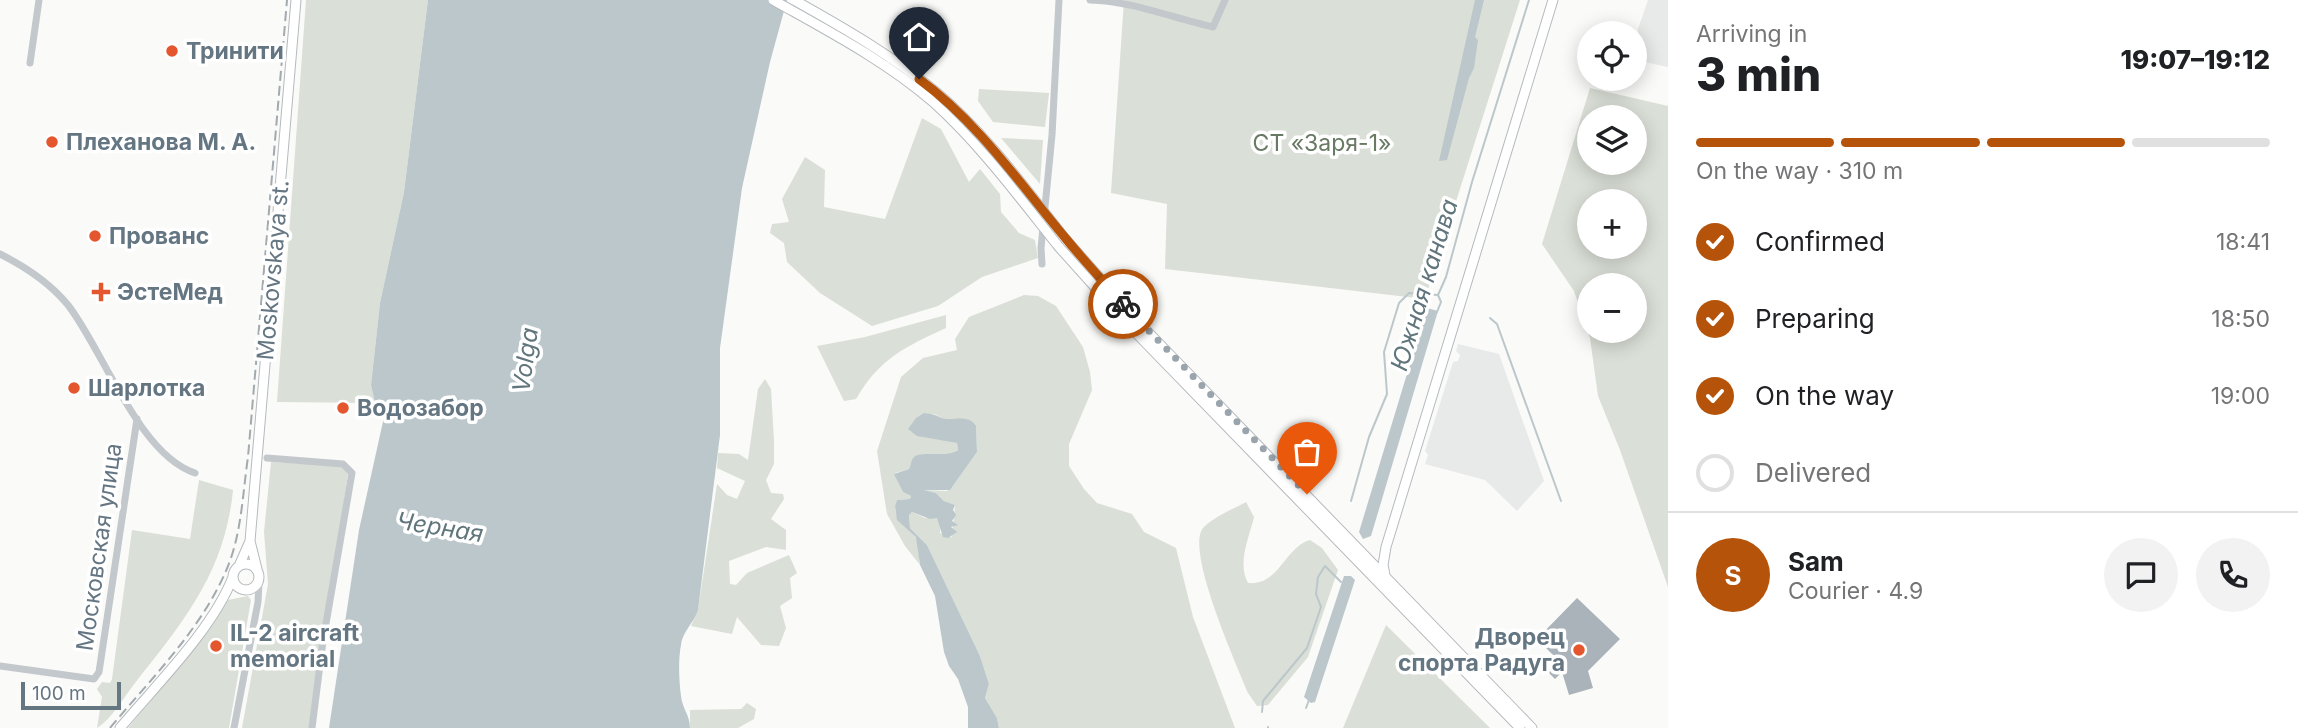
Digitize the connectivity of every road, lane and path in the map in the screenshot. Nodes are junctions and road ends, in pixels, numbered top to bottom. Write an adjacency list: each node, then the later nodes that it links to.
1 (39, 0): 9 (street)
2 (296, 0): 16 (main road, Moskovskaya st.)
3 (773, 0): 10 (main road, bridge)
4 (794, 0): 10 (main road, bridge)
5 (1059, 0): 12 (street)
6 (1090, 0): 7 (street)
7 (1225, 0)
8 (1553, 0): 17 (main road)
9 (30, 63)
10 (1063, 244): 18 (main road); 31 (main road)
11 (0, 254): 13 (street)
12 (1042, 264)
13 (137, 419): 15 (street); 27 (street, Московская улица)
14 (267, 458): 30 (street)
15 (195, 473)
16 (250, 541): 19 (main road); 20 (main road)
17 (1385, 550): 18 (main road); 21 (main road)
18 (1369, 557): 21 (main road)
19 (239, 566): 20 (main road); 22 (main road)
20 (257, 570): 23 (main road)
21 (1385, 575): 32 (main road)
22 (233, 577): 24 (main road); 25 (main road)
23 (259, 582): 24 (main road); 26 (street)
24 (246, 590): 25 (main road); 26 (street)
25 (225, 597): 28 (main road)
26 (258, 602): 29 (street)
27 (0, 666)
28 (120, 728)
29 (234, 728)
30 (312, 728)
31 (1520, 728)
32 (1532, 728)

